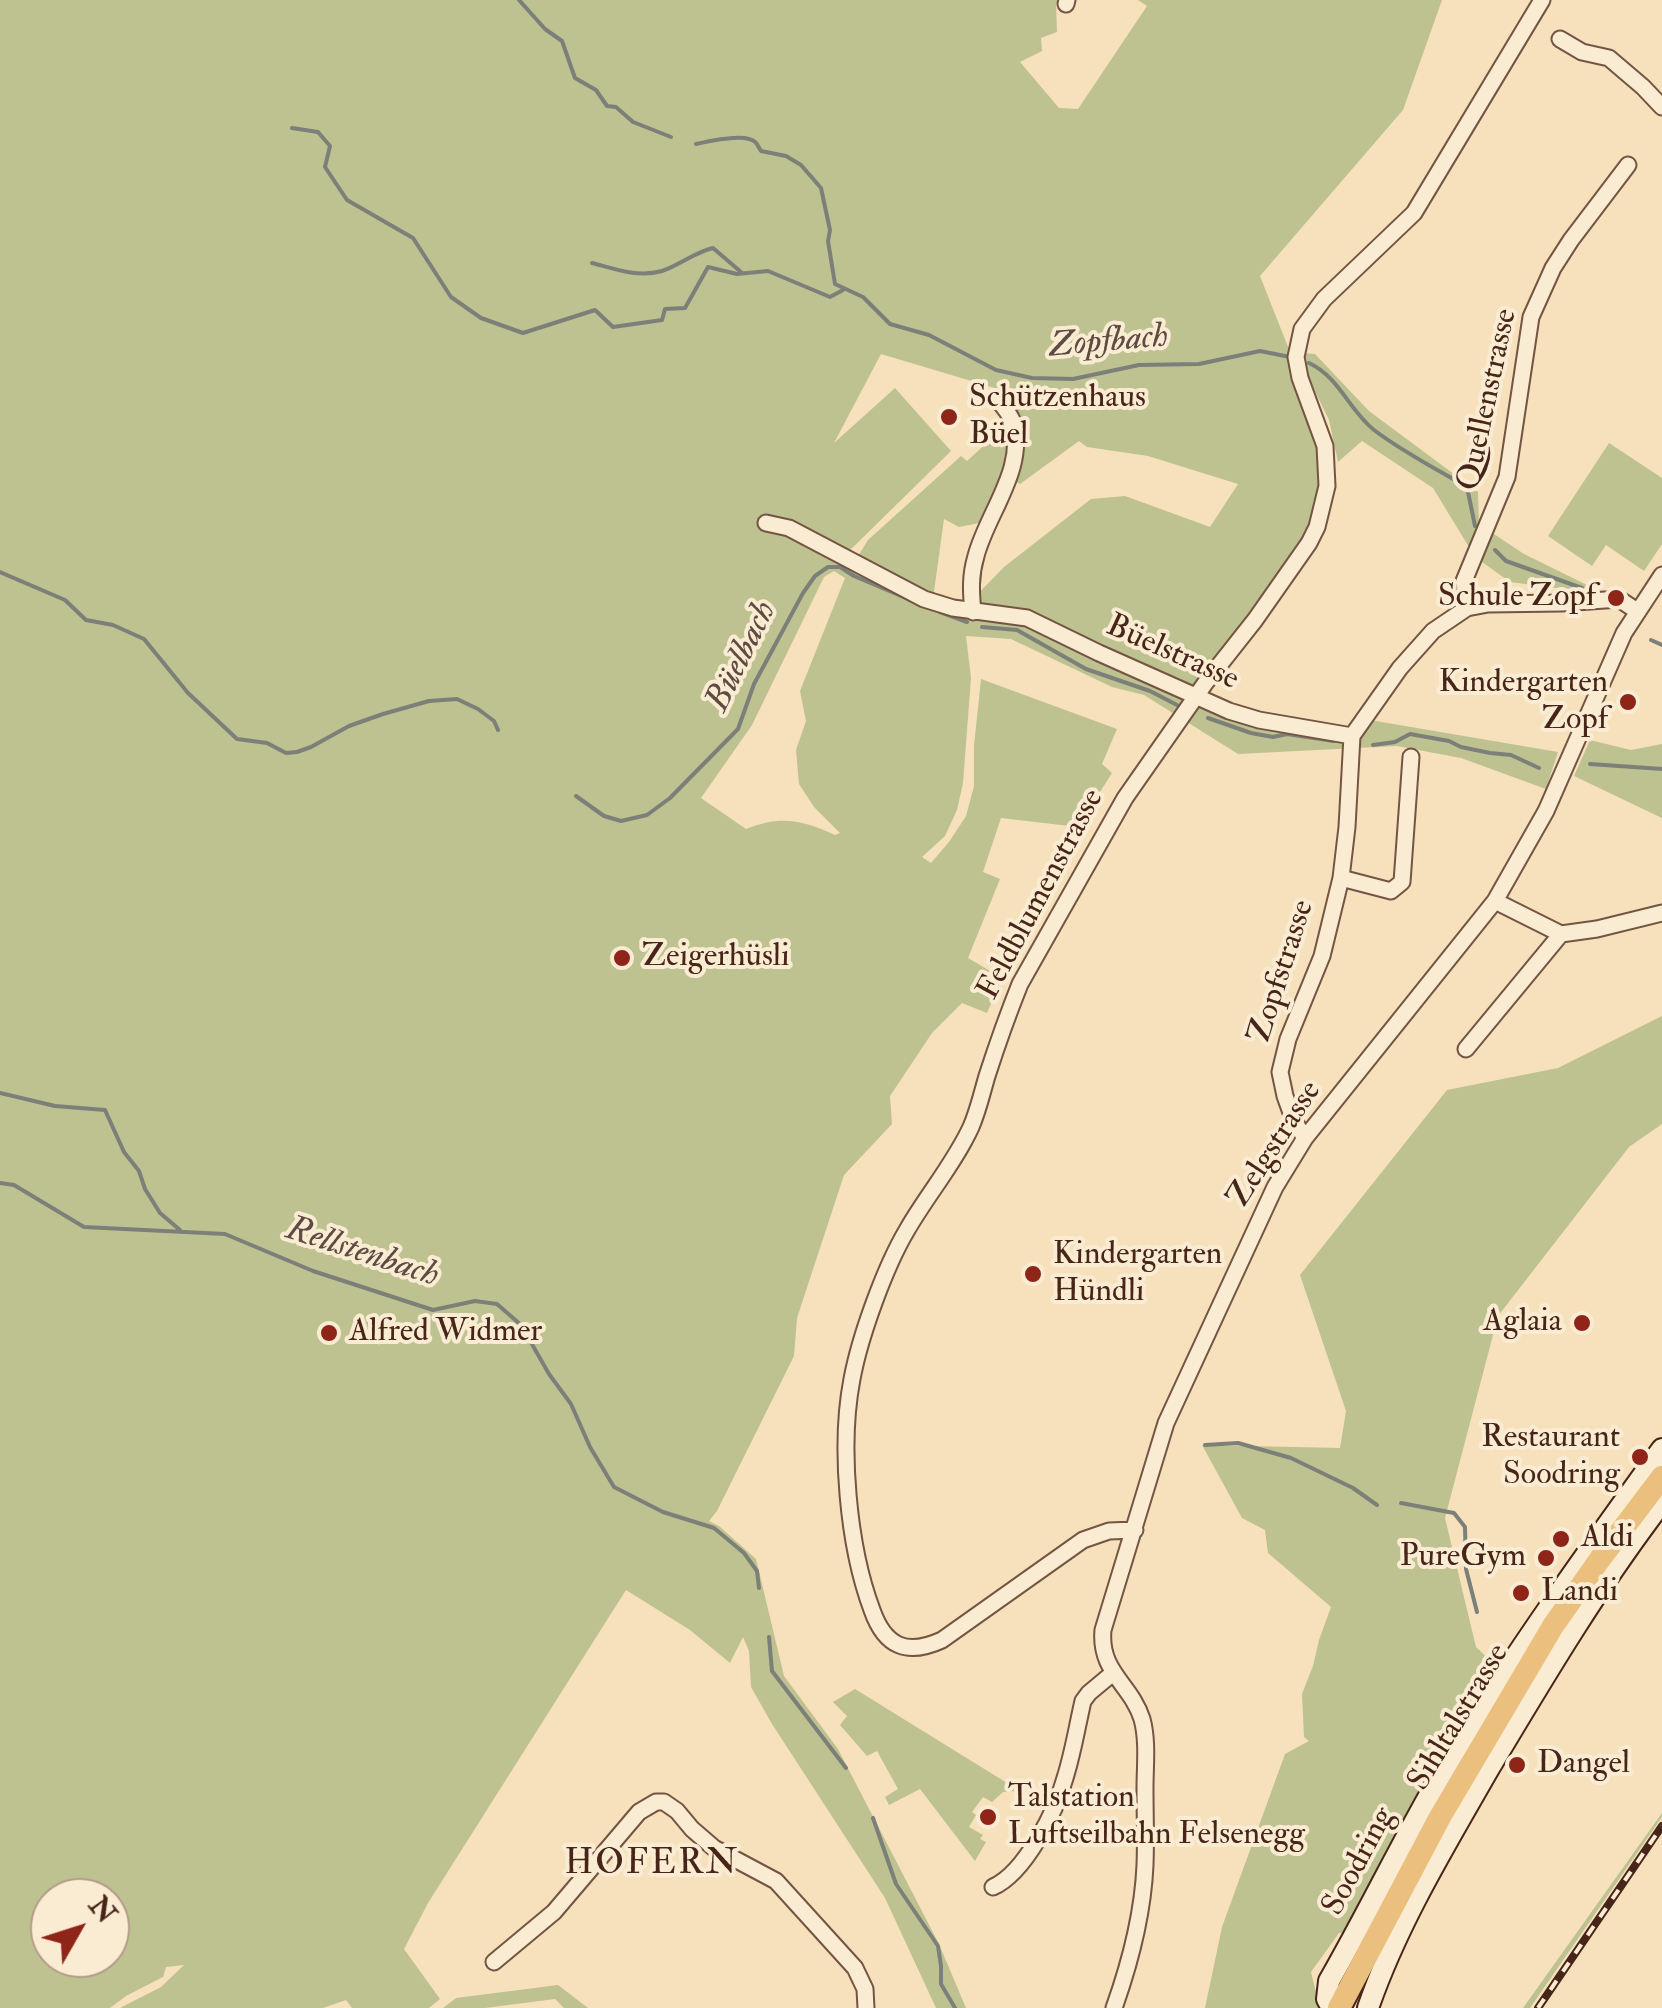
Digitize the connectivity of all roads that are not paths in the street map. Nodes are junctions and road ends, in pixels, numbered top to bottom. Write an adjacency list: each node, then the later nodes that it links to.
1 (1542, 0): 11 (street, Feldblumenstrasse)
2 (1560, 39): 3 (street)
3 (1662, 107)
4 (1628, 165): 8 (street, Quellenstrasse)
5 (998, 400): 10 (street)
6 (766, 523): 10 (street, Büelstrasse)
7 (1662, 575): 9 (street, Zelgstrasse)
8 (1468, 608): 9 (street); 12 (street)
9 (1637, 611): 15 (street, Zelgstrasse)
10 (974, 612): 11 (street, Büelstrasse)
11 (1196, 698): 12 (street, Büelstrasse); 23 (street, Feldblumenstrasse)
12 (1352, 736): 14 (street, Zopfstrasse)
13 (1410, 758): 14 (street, Zopfstrasse)
14 (1341, 878): 19 (street, Zopfstrasse)
15 (1495, 901): 17 (street); 19 (street, Zelgstrasse)
16 (1662, 913): 17 (street)
17 (1561, 934): 18 (street)
18 (1466, 1049)
19 (1306, 1138): 23 (street, Zelgstrasse)
20 (1662, 1449): 27 (street, Soodring)
21 (1662, 1478): 27 (main road, Sihltalstrasse)
22 (1662, 1502): 30 (street, Soodring)
23 (1134, 1530): 24 (street, Zelgstrasse)
24 (1112, 1673): 25 (street); 29 (street)
25 (993, 1887)
26 (494, 1962): 28 (street)
27 (1337, 2004)
28 (866, 2008)
29 (1114, 2008)
30 (1367, 2008)

